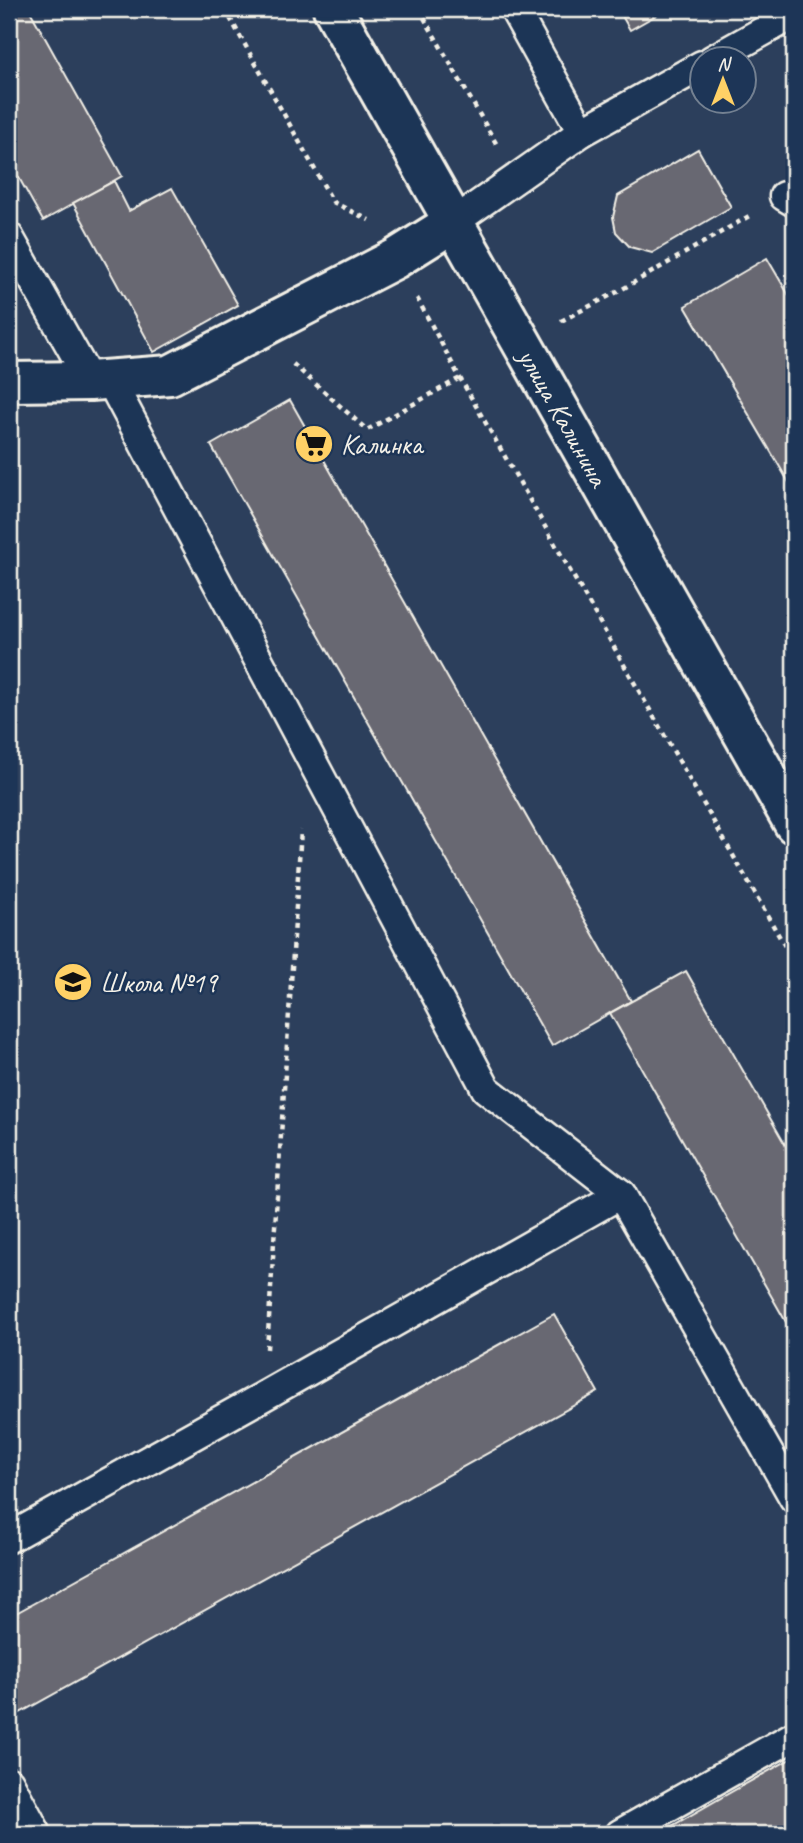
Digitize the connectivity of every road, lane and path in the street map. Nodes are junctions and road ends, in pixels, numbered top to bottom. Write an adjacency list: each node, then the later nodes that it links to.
1 (225, 9): 13 (path)
2 (333, 9): 11 (main road, улица Калинина)
3 (419, 9): 9 (path)
4 (514, 9): 8 (lane)
5 (794, 14): 6 (lane)
6 (737, 46)
7 (688, 73): 8 (lane)
8 (582, 131): 9 (lane)
9 (516, 179): 11 (lane)
10 (789, 199): 14 (path)
11 (454, 222): 13 (main road); 20 (main road, улица Калинина)
12 (9, 237): 17 (lane)
13 (395, 259): 15 (main road); 16 (path)
14 (561, 321)
15 (256, 332): 16 (path); 17 (main road)
16 (460, 378): 21 (path)
17 (100, 381): 18 (main road); 22 (lane)
18 (9, 382)
19 (302, 818): 23 (path)
20 (794, 824)
21 (794, 962)
22 (621, 1194): 23 (lane); 24 (lane)
23 (264, 1396): 25 (lane)
24 (794, 1498)
25 (9, 1538)
26 (794, 1735): 29 (lane)
27 (9, 1782): 28 (lane)
28 (37, 1834)
29 (620, 1834)

